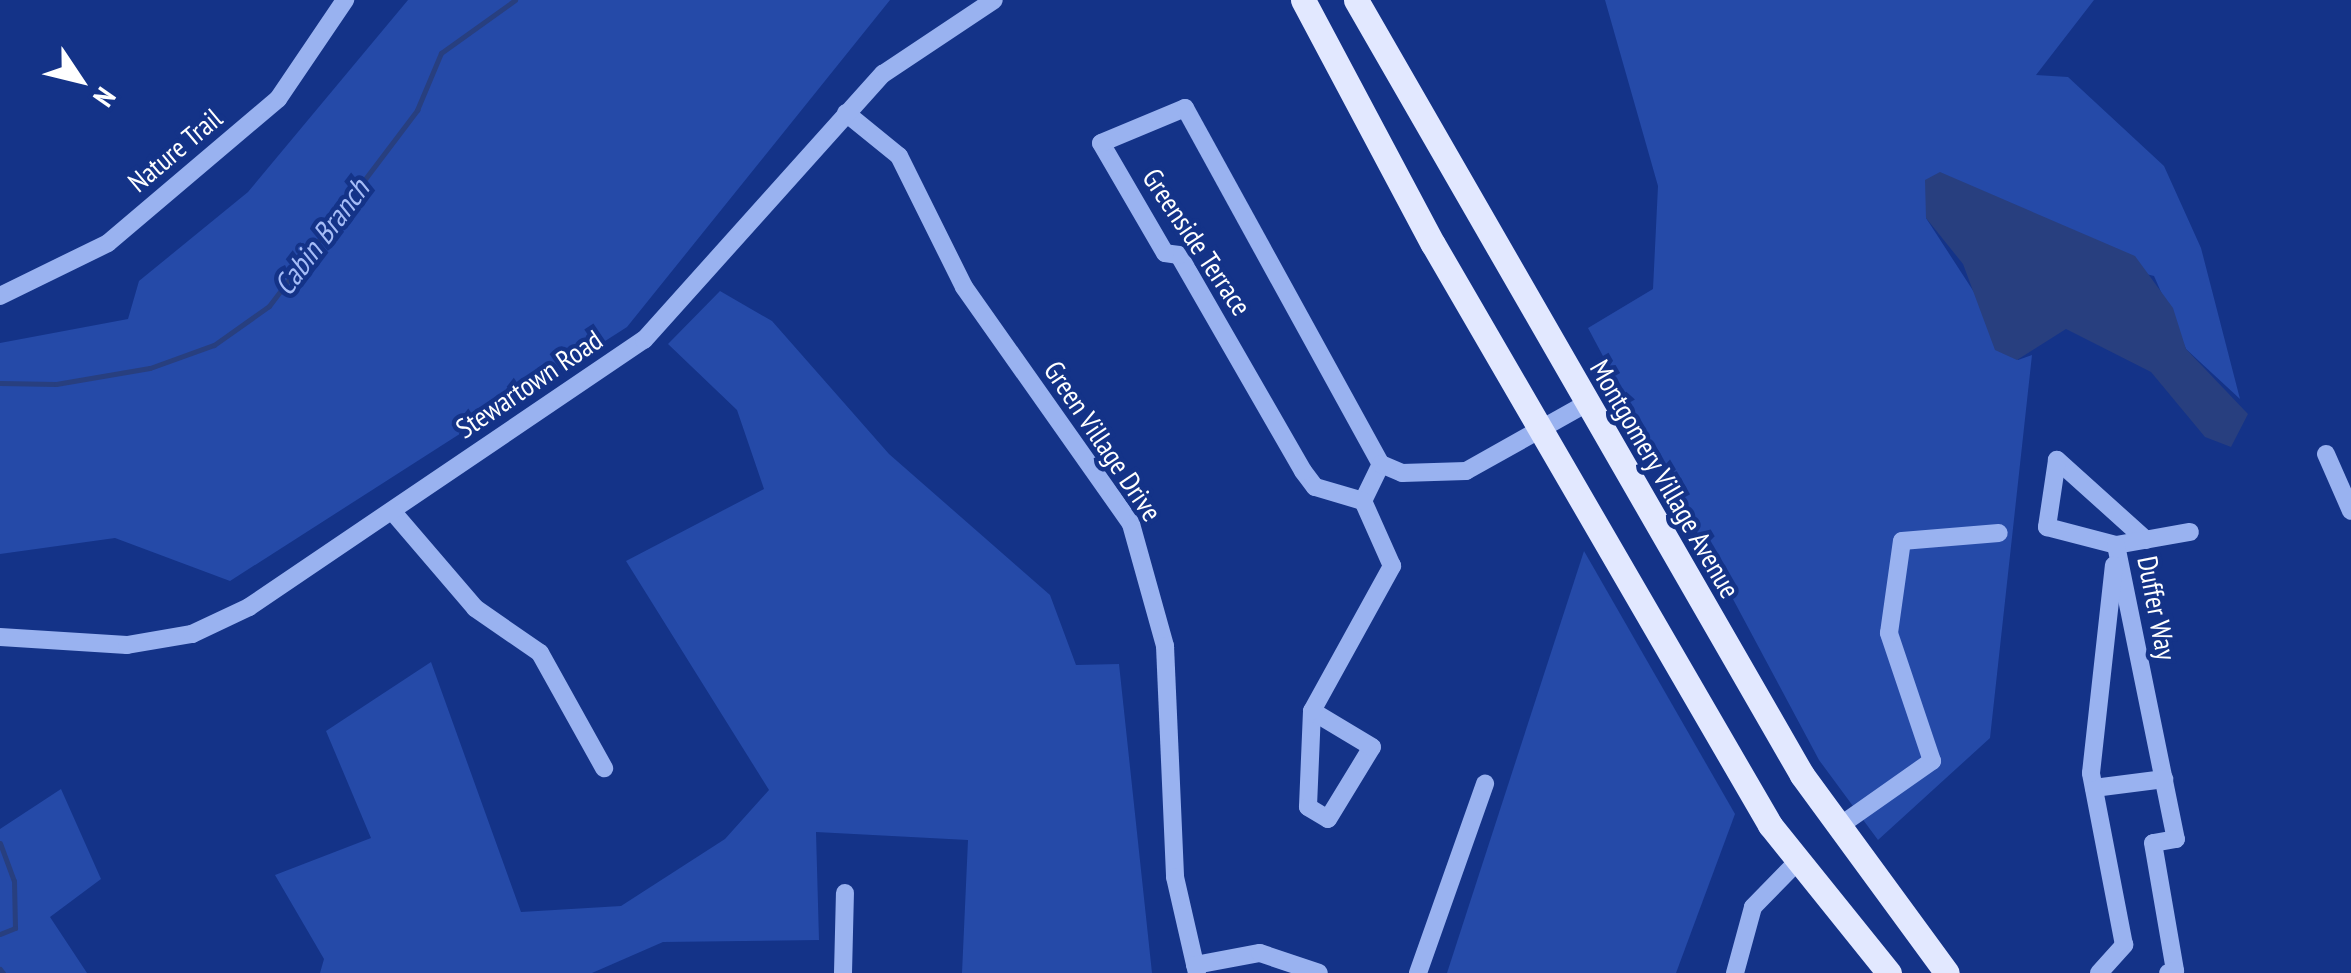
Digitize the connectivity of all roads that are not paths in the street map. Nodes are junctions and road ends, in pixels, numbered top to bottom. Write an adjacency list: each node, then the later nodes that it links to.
1 (345, 0): 6 (street, Nature Trail)
2 (994, 0): 5 (street, Stewartown Road)
3 (1303, 0): 8 (main road)
4 (1356, 0): 7 (main road, Montgomery Village Avenue)
5 (846, 113): 12 (street, Stewartown Road); 27 (street, Green Village Drive)
6 (0, 296)
7 (1586, 403): 8 (street); 24 (main road, Montgomery Village Avenue)
8 (1544, 429): 10 (street); 25 (main road)
9 (2326, 454): 13 (street)
10 (1381, 464): 11 (street); 11 (street, Greenside Terrace)
11 (1364, 501): 19 (street)
12 (392, 511): 18 (street, Stewartown Road); 20 (street)
13 (2351, 511)
14 (2190, 532): 16 (street)
15 (1998, 533): 24 (street)
16 (2146, 540): 17 (street); 17 (street)
17 (2116, 545): 21 (street, Duffer Way); 23 (street, Duffer Way)
18 (0, 638)
19 (1312, 711): 19 (street)
20 (604, 768)
21 (2164, 779): 23 (street); 35 (street, Duffer Way)
22 (1485, 784): 30 (street)
23 (2094, 788): 34 (street, Duffer Way)
24 (1838, 826): 33 (main road, Montgomery Village Avenue)
25 (1798, 861): 31 (street); 32 (main road)
26 (845, 893): 28 (street)
27 (1196, 969): 29 (street)
28 (844, 973)
29 (1319, 973)
30 (1418, 973)
31 (1735, 973)
32 (1888, 973)
33 (1946, 973)
34 (2099, 973)
35 (2168, 973)

